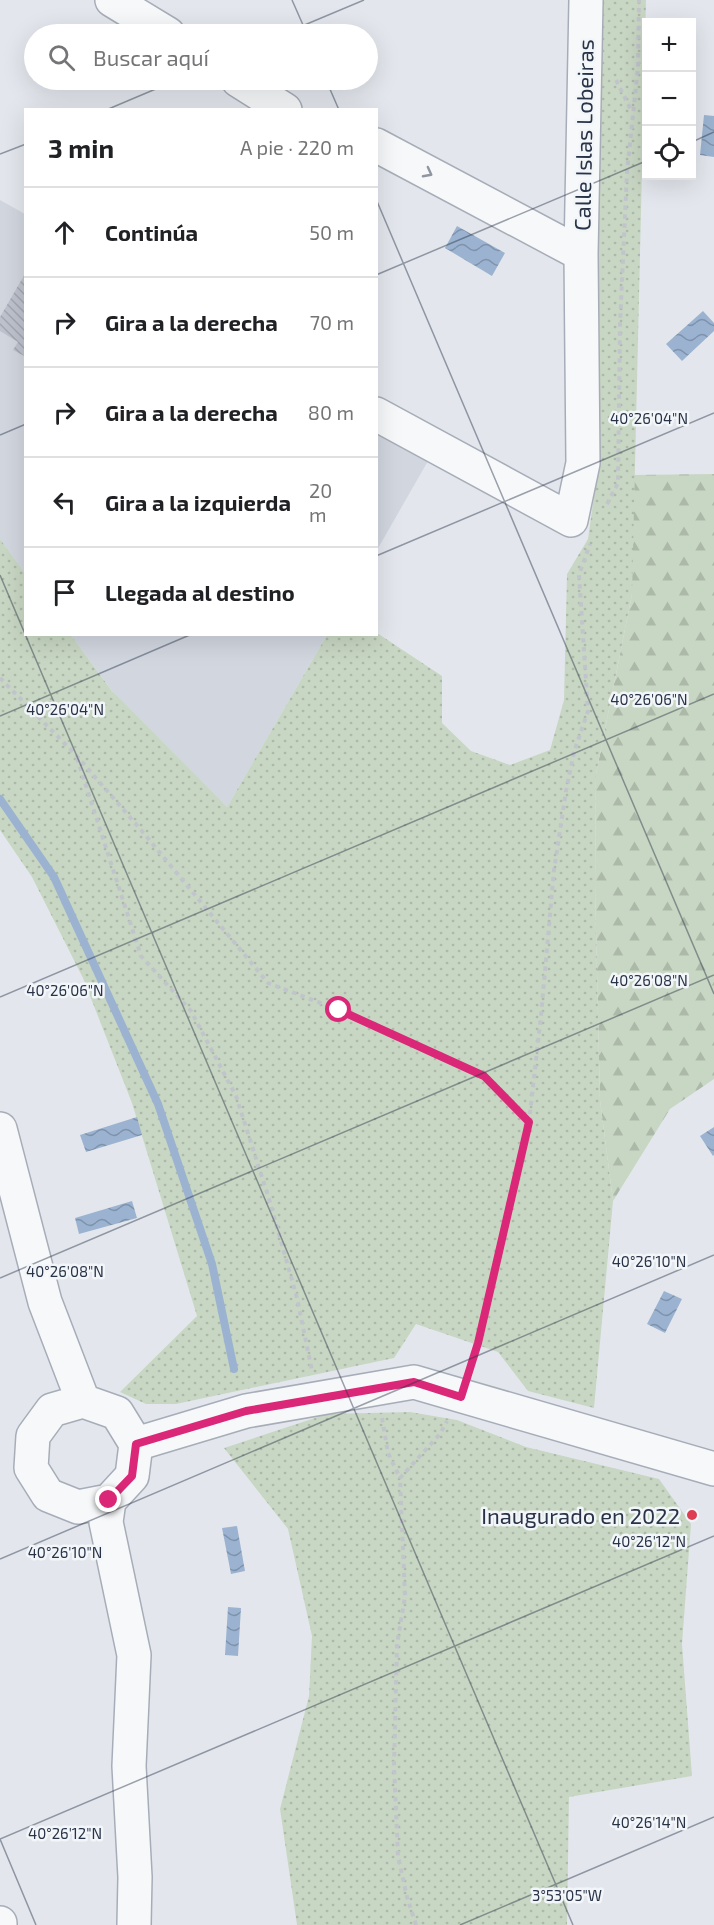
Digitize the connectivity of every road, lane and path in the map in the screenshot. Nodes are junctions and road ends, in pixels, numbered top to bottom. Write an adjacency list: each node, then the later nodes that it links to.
1 (112, 0): 4 (street)
2 (586, 0): 8 (street, Calle Islas Lobeiras)
3 (639, 0): 10 (path)
4 (152, 24)
5 (254, 90): 6 (street)
6 (282, 108)
7 (378, 146): 8 (street, Calle Islas Lobeiras, one-way to 8)
8 (581, 254): 11 (street)
9 (378, 415): 11 (street)
10 (603, 512)
11 (581, 532): 14 (path)
12 (0, 678): 13 (path)
13 (76, 755): 14 (path); 18 (path)
14 (529, 1122): 17 (path)
15 (0, 1129): 19 (street)
16 (376, 1388): 17 (street); 18 (street); 22 (path)
17 (461, 1397): 21 (street); 22 (path)
18 (318, 1398): 20 (street)
19 (83, 1401): 20 (street); 23 (street)
20 (136, 1444): 23 (street)
21 (714, 1469)
22 (400, 1478): 25 (path)
23 (109, 1500): 24 (street)
24 (124, 1924)
25 (416, 1925)

